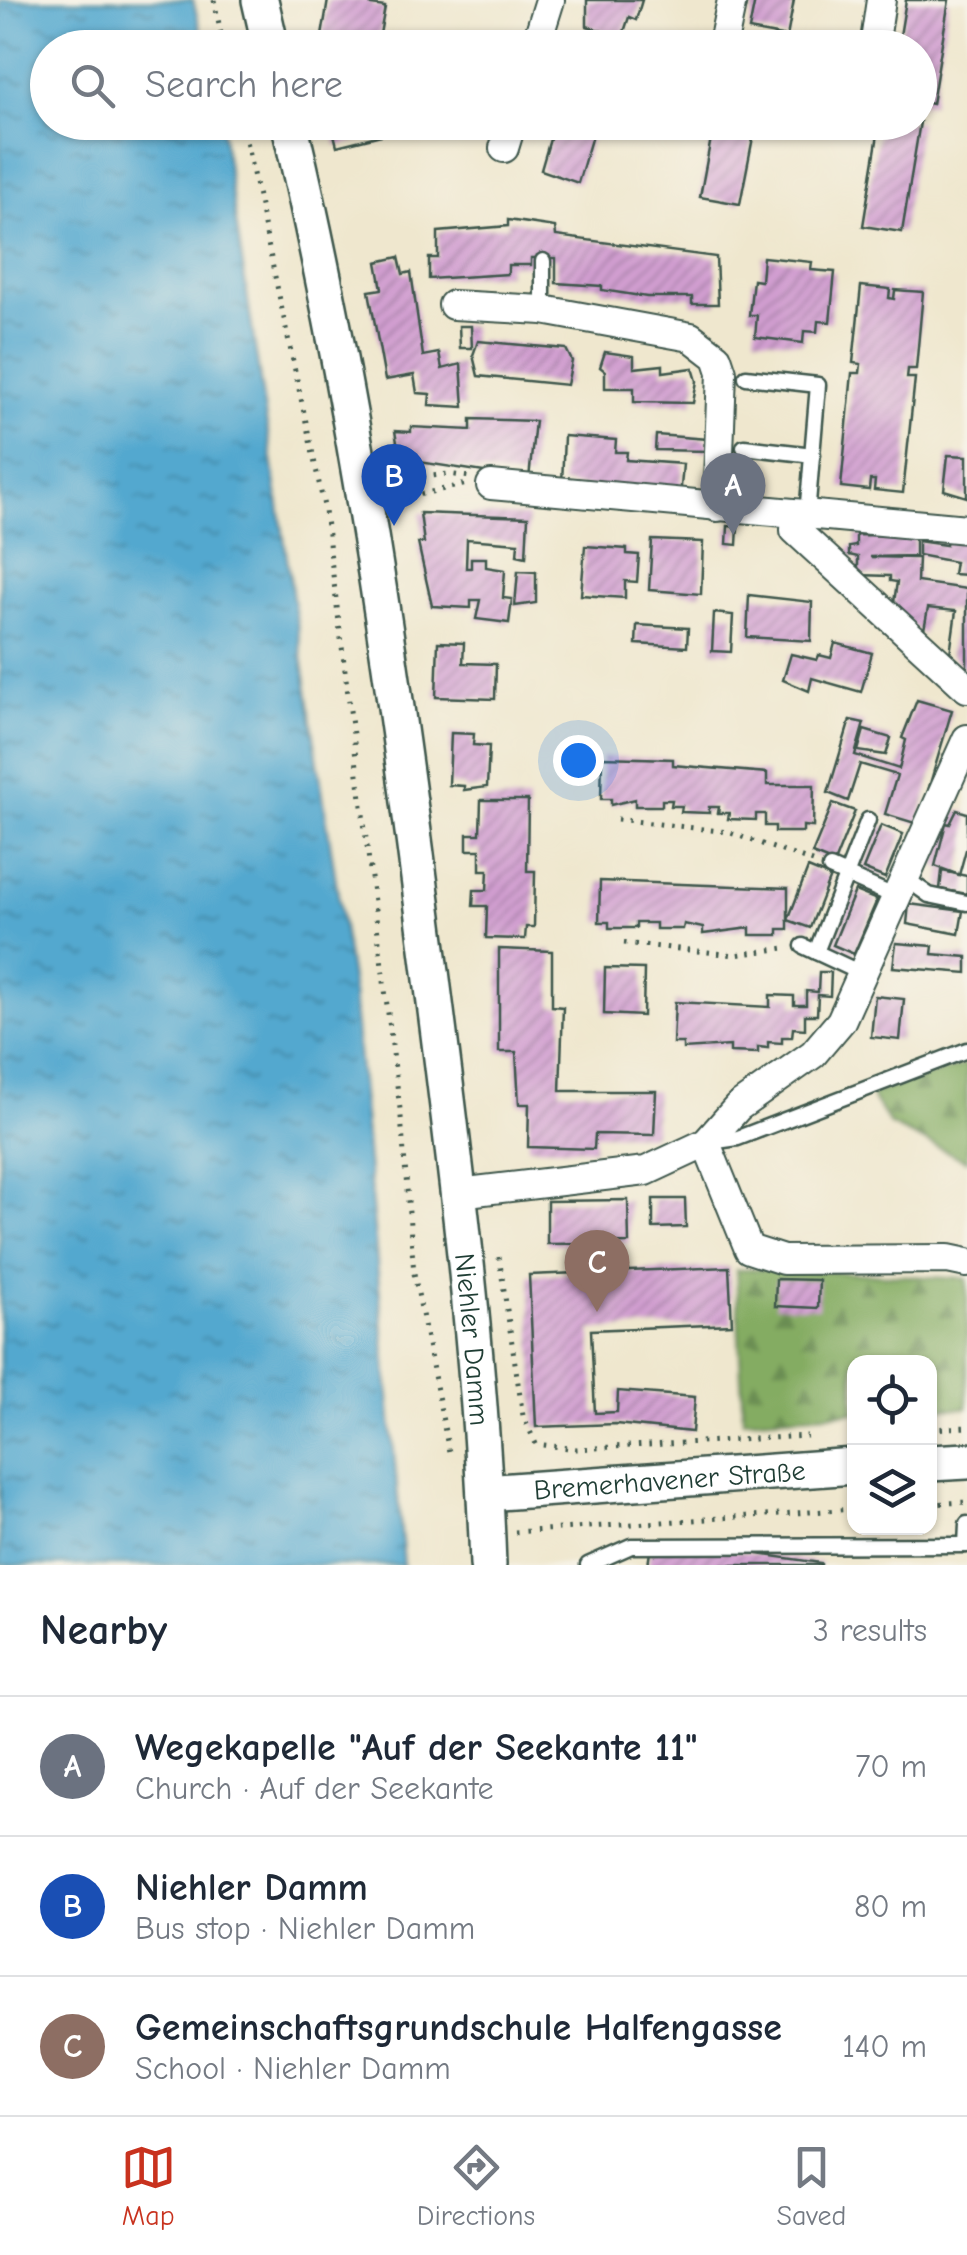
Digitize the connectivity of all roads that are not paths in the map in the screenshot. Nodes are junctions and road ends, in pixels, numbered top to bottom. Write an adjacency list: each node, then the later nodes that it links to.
1 (260, 0): 5 (street)
2 (550, 0): 6 (street)
3 (732, 0): 7 (street)
4 (881, 0): 8 (street)
5 (267, 30)
6 (541, 30)
7 (726, 30)
8 (877, 30)
9 (293, 140): 30 (street, Niehler Damm)
10 (543, 261): 12 (lane)
11 (453, 304): 12 (street)
12 (543, 310): 17 (street)
13 (746, 377): 15 (lane)
14 (744, 447): 15 (lane)
15 (813, 455): 18 (lane)
16 (485, 482): 17 (street)
17 (716, 507): 18 (street)
18 (802, 515): 19 (street); 20 (street)
19 (967, 529)
20 (967, 688)
21 (967, 739): 25 (street)
22 (868, 820): 24 (lane)
23 (830, 868): 24 (lane)
24 (847, 876): 25 (lane); 27 (lane)
25 (901, 888): 26 (lane); 27 (street)
26 (967, 903)
27 (864, 974): 29 (street)
28 (967, 1050): 29 (lane)
29 (706, 1143): 30 (street); 31 (street)
30 (459, 1193): 35 (street, Niehler Damm)
31 (967, 1263)
32 (967, 1461): 33 (street)
33 (937, 1462)
34 (847, 1467): 35 (street, Bremerhavener Straße)
35 (485, 1493): 38 (street, Niehler Damm)
36 (967, 1524): 37 (lane)
37 (966, 1545): 39 (lane)
38 (488, 1565)
39 (588, 1565)

